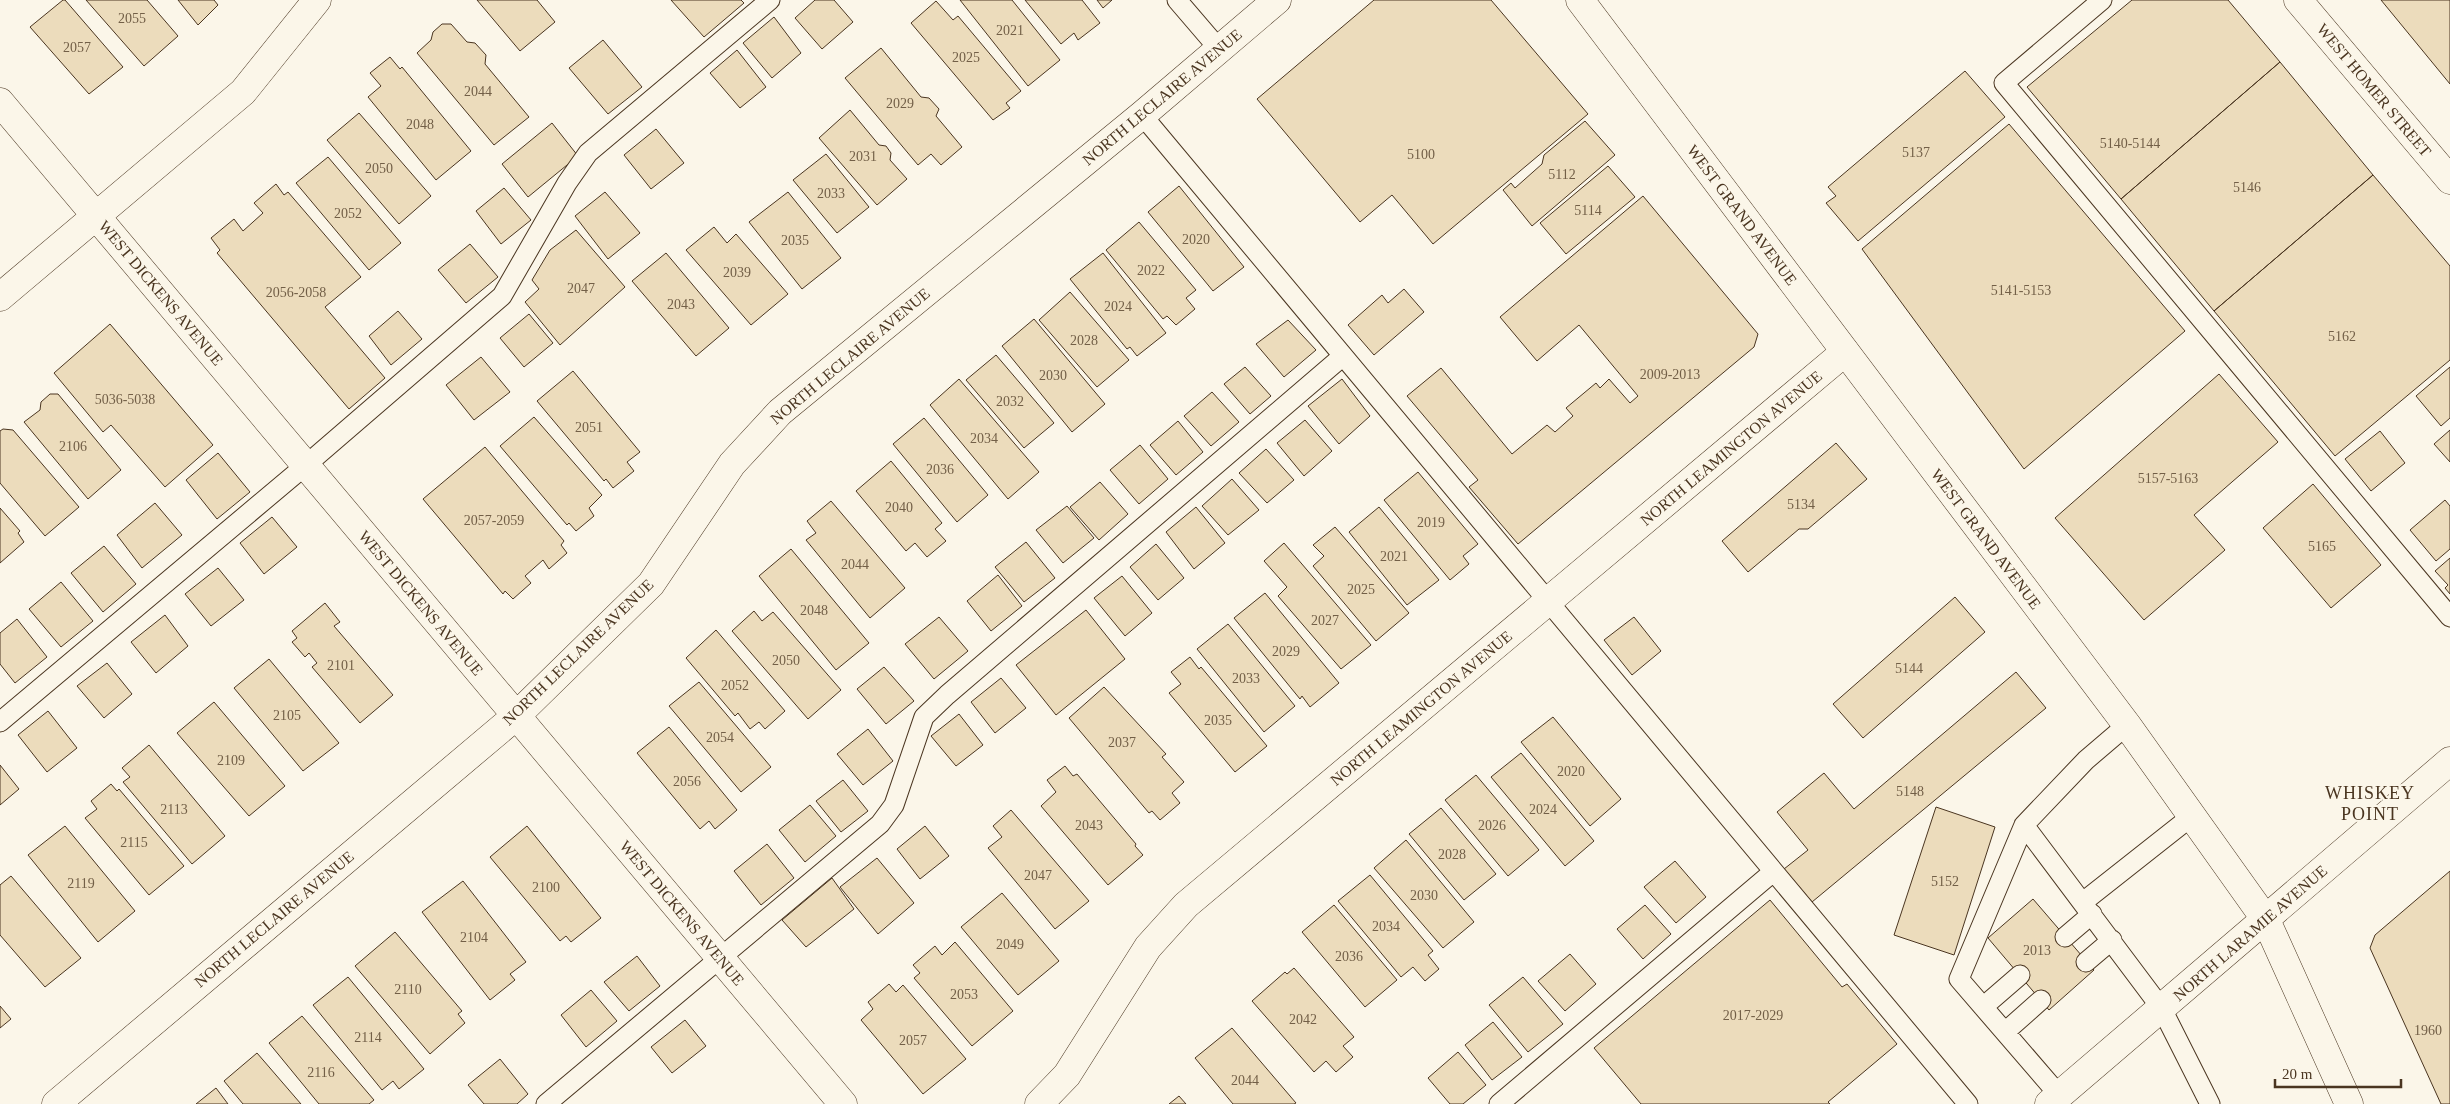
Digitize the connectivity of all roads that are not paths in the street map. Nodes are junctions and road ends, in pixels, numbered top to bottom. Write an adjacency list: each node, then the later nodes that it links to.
1 (317, 0): 12 (street)
2 (770, 0): 16 (lane)
3 (1178, 0): 8 (lane)
4 (1277, 0): 8 (street, NORTH LECLAIRE AVENUE)
5 (1580, 0): 14 (street, WEST GRAND AVENUE)
6 (2102, 0): 18 (lane)
7 (2298, 0): 11 (street, WEST HOMER STREET)
8 (1219, 49): 10 (street, NORTH LECLAIRE AVENUE)
9 (0, 102): 12 (street, WEST DICKENS AVENUE)
10 (1142, 115): 15 (lane); 19 (street, NORTH LECLAIRE AVENUE)
11 (2450, 180)
12 (96, 216): 13 (street); 16 (street, WEST DICKENS AVENUE)
13 (0, 297)
14 (1845, 352): 17 (street, NORTH LEAMINGTON AVENUE); 21 (street, WEST GRAND AVENUE)
15 (1343, 356): 17 (lane); 30 (lane)
16 (306, 465): 19 (street, WEST DICKENS AVENUE); 20 (lane)
17 (1548, 602): 25 (lane); 41 (street, NORTH LEAMINGTON AVENUE)
18 (2450, 617)
19 (516, 716): 30 (street, WEST DICKENS AVENUE); 38 (street, NORTH LECLAIRE AVENUE)
20 (0, 722)
21 (2127, 725): 23 (street, WEST GRAND AVENUE); 24 (lane)
22 (2450, 761): 27 (street, NORTH LARAMIE AVENUE)
23 (2192, 816): 26 (lane); 27 (street, WEST GRAND AVENUE)
24 (2024, 825): 26 (lane); 34 (lane)
25 (1773, 872): 42 (lane); 43 (lane)
26 (2087, 908): 28 (lane); 29 (lane)
27 (2266, 920): 35 (street, NORTH LARAMIE AVENUE); 45 (street, WEST GRAND AVENUE)
28 (2065, 937)
29 (2112, 940): 31 (lane); 35 (lane)
30 (720, 958): 39 (lane); 40 (street, WEST DICKENS AVENUE)
31 (2086, 962)
32 (2020, 975): 34 (lane)
33 (2041, 1000): 36 (lane)
34 (1983, 1007): 36 (lane)
35 (2162, 1009): 37 (street, NORTH LARAMIE AVENUE); 44 (lane)
36 (2005, 1032): 37 (lane)
37 (2054, 1100)
38 (56, 1104)
39 (546, 1104)
40 (843, 1104)
41 (1039, 1104)
42 (1499, 1104)
43 (1968, 1104)
44 (2210, 1104)
45 (2349, 1104)

